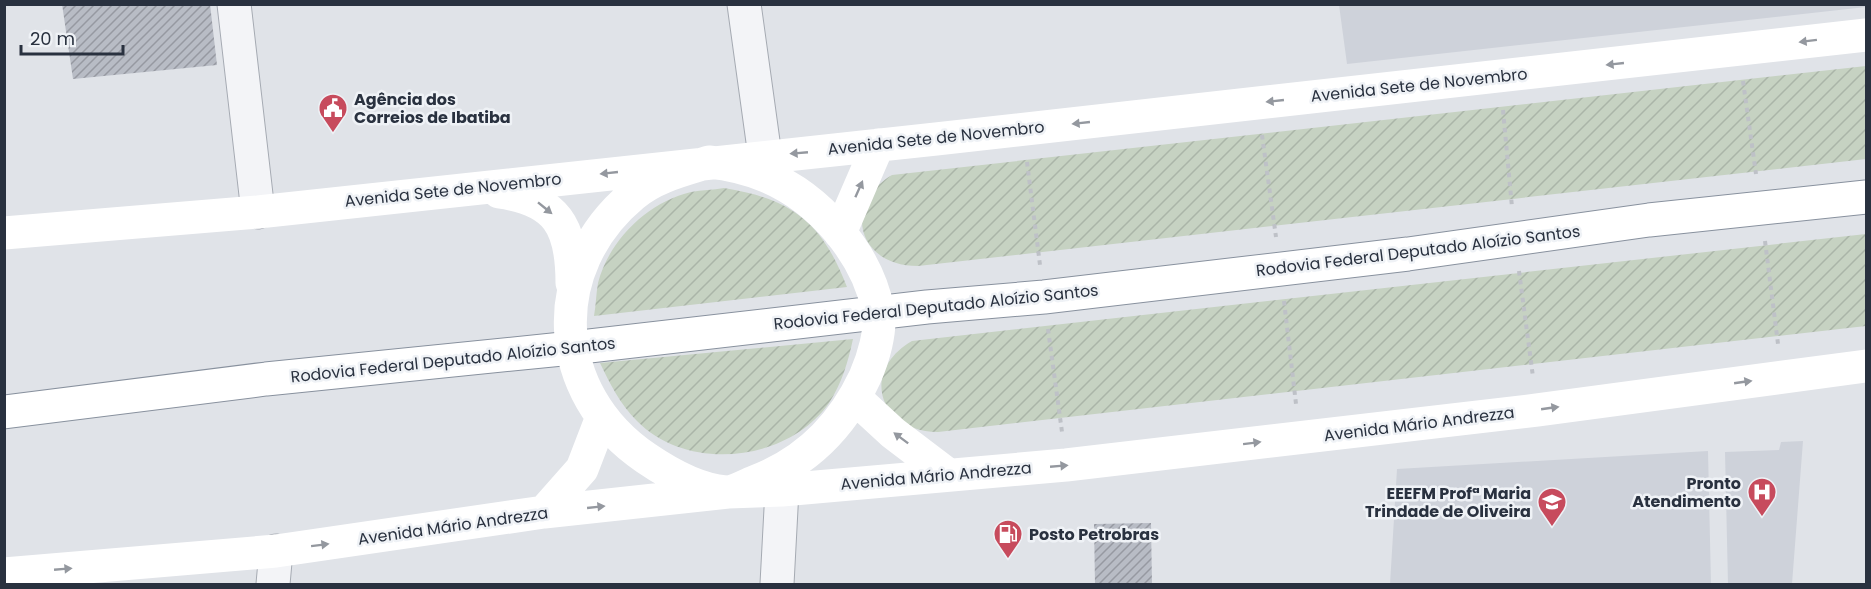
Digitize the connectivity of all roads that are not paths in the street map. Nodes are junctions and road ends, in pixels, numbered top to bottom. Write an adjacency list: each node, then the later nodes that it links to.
1 (234, 4): 9 (street)
2 (744, 4): 5 (street)
3 (1866, 35): 4 (main road, Avenida Sete de Novembro, one-way to 4)
4 (878, 145): 5 (main road, Avenida Sete de Novembro, one-way to 5); 11 (main road, one-way to 4)
5 (765, 156): 6 (main road, Avenida Sete de Novembro)
6 (709, 162): 7 (main road, Avenida Sete de Novembro, one-way to 7); 11 (main road); 12 (main road)
7 (470, 188): 9 (main road, Avenida Sete de Novembro); 12 (main road, one-way to 12)
8 (1866, 197): 13 (main road, Rodovia Federal Deputado Aloízio Santos)
9 (258, 212): 10 (main road, Avenida Sete de Novembro)
10 (4, 233)
11 (840, 233): 13 (main road)
12 (572, 292): 14 (main road)
13 (879, 313): 14 (main road, Rodovia Federal Deputado Aloízio Santos); 16 (main road)
14 (572, 348): 17 (main road, Rodovia Federal Deputado Aloízio Santos); 18 (main road)
15 (1866, 366): 19 (main road, Avenida Mário Andrezza, one-way to 15)
16 (855, 398): 19 (main road, one-way to 16); 21 (main road)
17 (4, 412)
18 (602, 417): 21 (main road); 22 (main road)
19 (947, 474): 20 (main road, Avenida Mário Andrezza)
20 (782, 490): 21 (main road, Avenida Mário Andrezza); 26 (street)
21 (728, 492): 22 (main road, Avenida Mário Andrezza, one-way to 21)
22 (544, 512): 23 (main road, Avenida Mário Andrezza, one-way to 22)
23 (276, 550): 24 (main road, Avenida Mário Andrezza, one-way to 23); 25 (street)
24 (4, 574)
25 (273, 585)
26 (777, 585)

